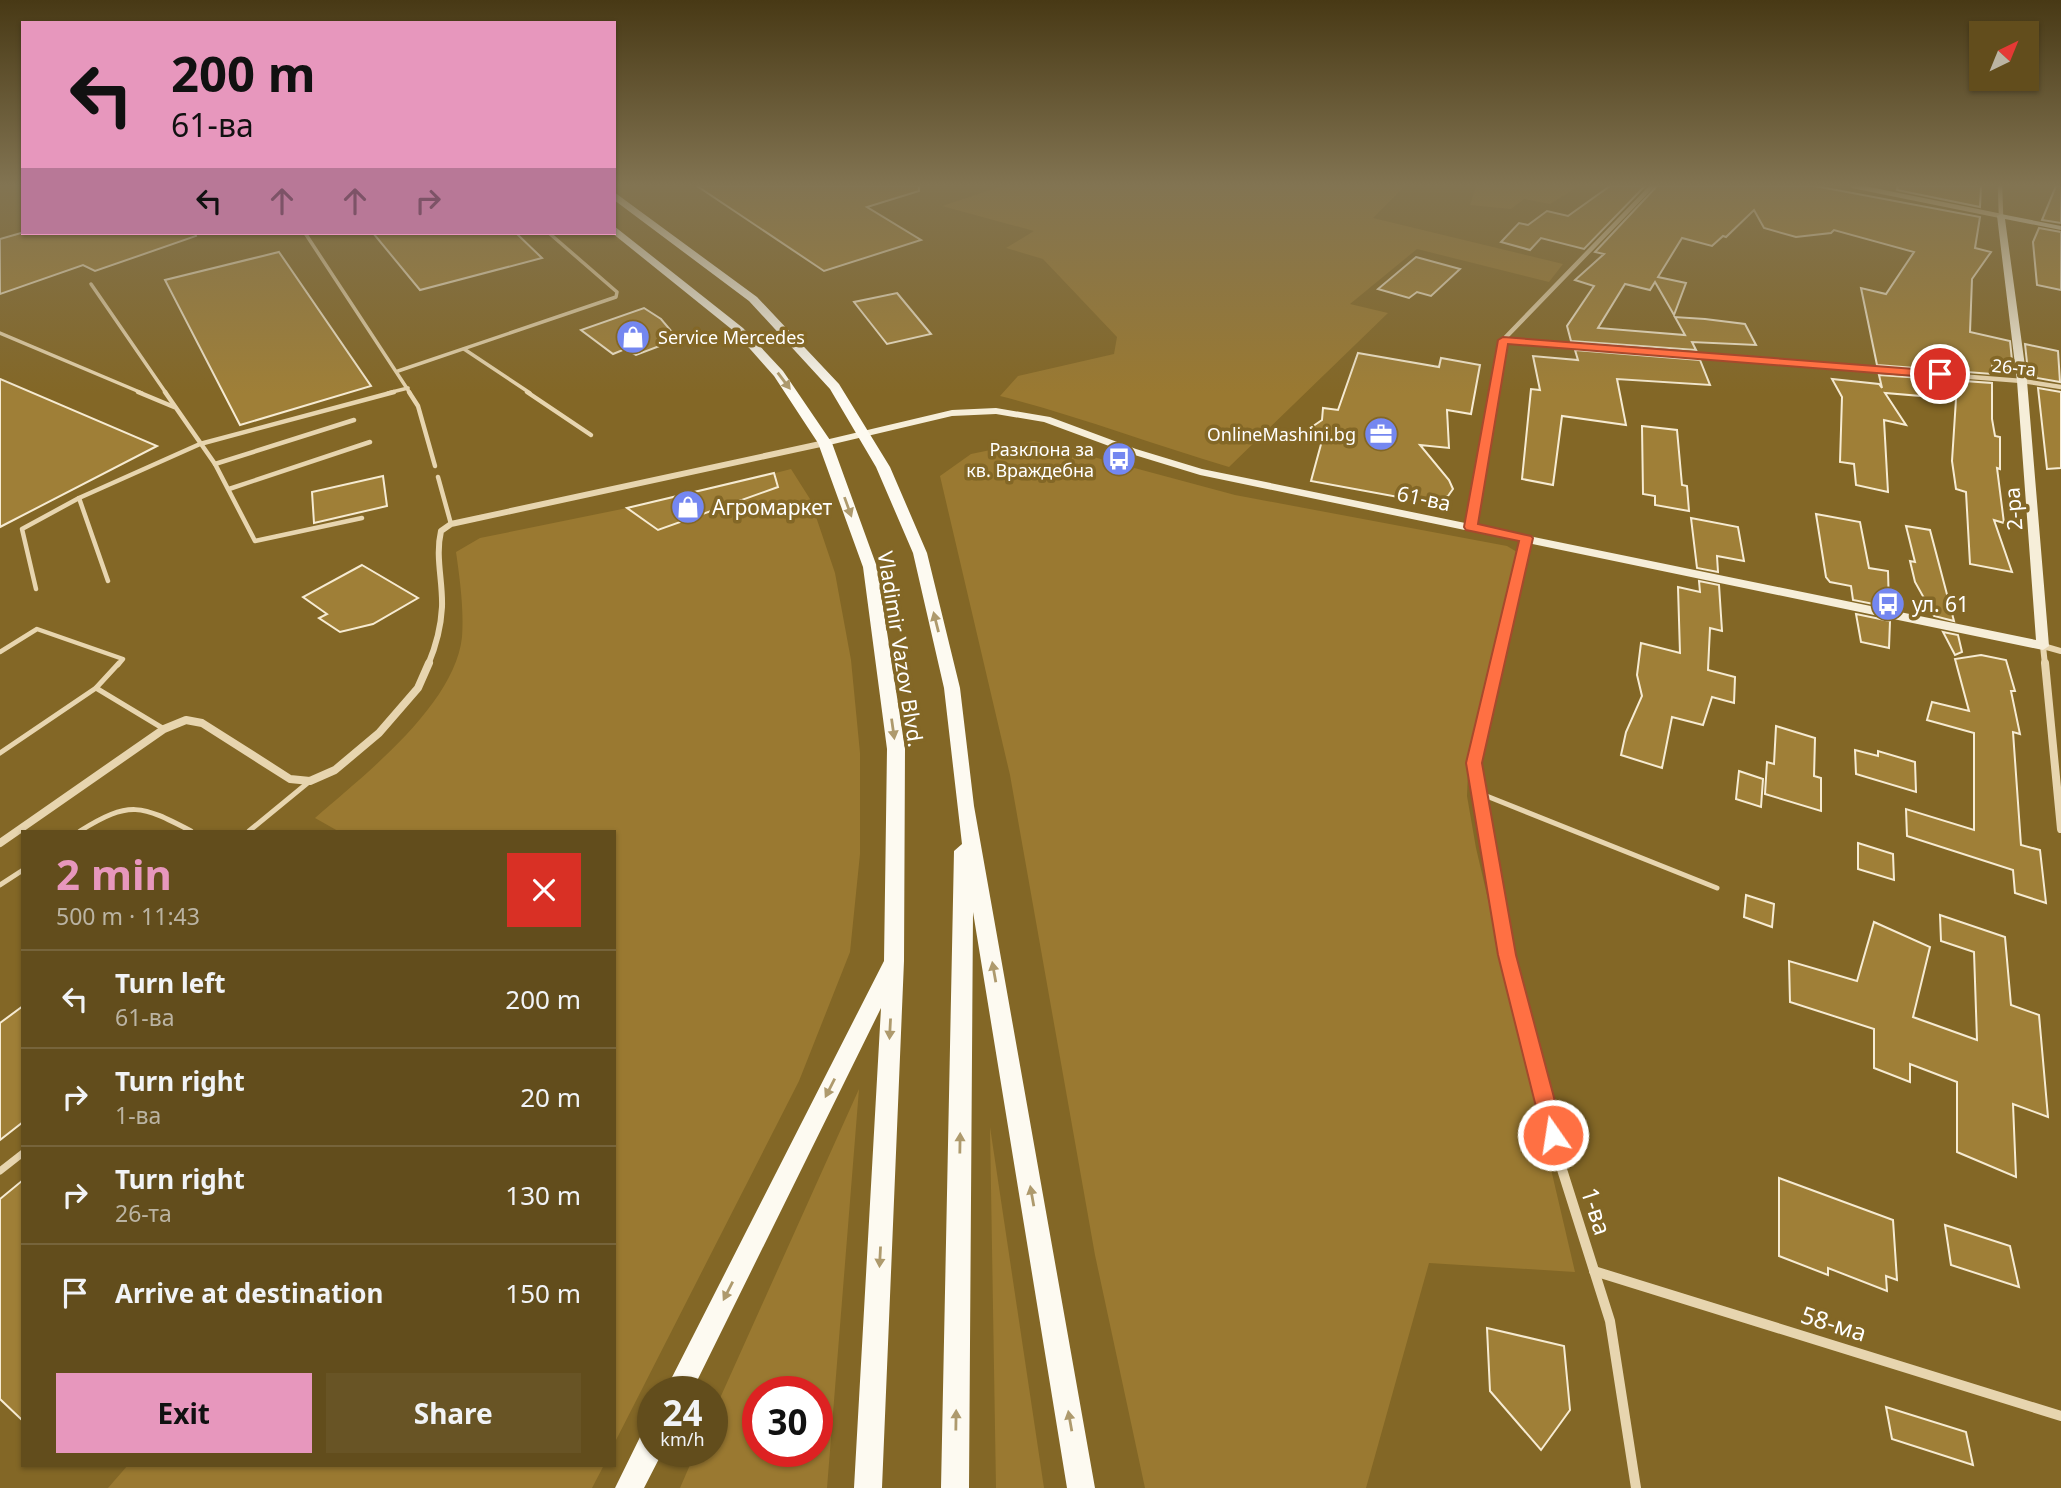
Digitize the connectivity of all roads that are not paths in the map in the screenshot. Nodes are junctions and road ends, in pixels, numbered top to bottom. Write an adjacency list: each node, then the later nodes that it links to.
1 (320, 255): 11 (lane)
2 (575, 255): 10 (lane)
3 (648, 255): 20 (main road, Vladimir Vazov Blvd., one-way to 20)
4 (694, 255): 17 (main road, Vladimir Vazov Blvd.)
5 (1585, 255): 9 (street)
6 (2006, 255): 12 (street, 2-ра)
7 (91, 284): 15 (lane)
8 (0, 333): 15 (lane)
9 (1503, 340): 12 (street, 26-та); 29 (street)
10 (464, 349): 11 (lane); 18 (lane)
11 (398, 371): 14 (lane)
12 (2022, 381): 13 (street, 26-та); 33 (street, 2-ра)
13 (2061, 387)
14 (408, 388): 21 (lane); 23 (lane)
15 (175, 408): 21 (lane)
16 (354, 420): 22 (lane)
17 (863, 434): 20 (street, 61-ва); 29 (street, 61-ва); 41 (main road, Vladimir Vazov Blvd., one-way to 17)
18 (591, 435)
19 (370, 442): 25 (lane)
20 (825, 443): 28 (street); 50 (main road, Vladimir Vazov Blvd., one-way to 50)
21 (200, 444): 22 (lane); 26 (lane)
22 (215, 464): 25 (lane)
23 (435, 466)
24 (438, 477): 28 (lane)
25 (229, 489): 27 (lane)
26 (79, 498): 31 (lane); 32 (lane)
27 (362, 518)
28 (451, 524): 39 (street)
29 (1471, 527): 30 (street, 61-ва)
30 (1526, 538): 33 (street, 61-ва); 40 (street, 1-ва)
31 (108, 581)
32 (36, 589)
33 (2043, 646): 34 (street, 61-ва); 42 (street, 2-ра)
34 (2061, 651)
35 (0, 652): 36 (lane)
36 (96, 688): 37 (lane); 38 (lane)
37 (164, 729): 39 (street); 46 (street)
38 (0, 753)
39 (310, 781): 45 (lane)
40 (1479, 793): 49 (lane); 53 (street, 1-ва)
41 (965, 806): 59 (main road, one-way to 41); 60 (main road, one-way to 41)
42 (2061, 828)
43 (82, 830): 44 (lane)
44 (189, 830)
45 (250, 830)
46 (0, 843)
47 (21, 871): 48 (lane)
48 (0, 885)
49 (1717, 888)
50 (894, 961): 54 (main road, one-way to 54); 58 (main road, Vladimir Vazov Blvd., one-way to 58)
51 (21, 1155): 52 (lane)
52 (0, 1171)
53 (1594, 1271): 55 (street, 58-ма); 61 (street, 1-ва)
54 (686, 1376)
55 (2061, 1416)
56 (640, 1467): 57 (main road)
57 (629, 1488)
58 (869, 1488)
59 (955, 1488)
60 (1081, 1488)
61 (1636, 1488)

